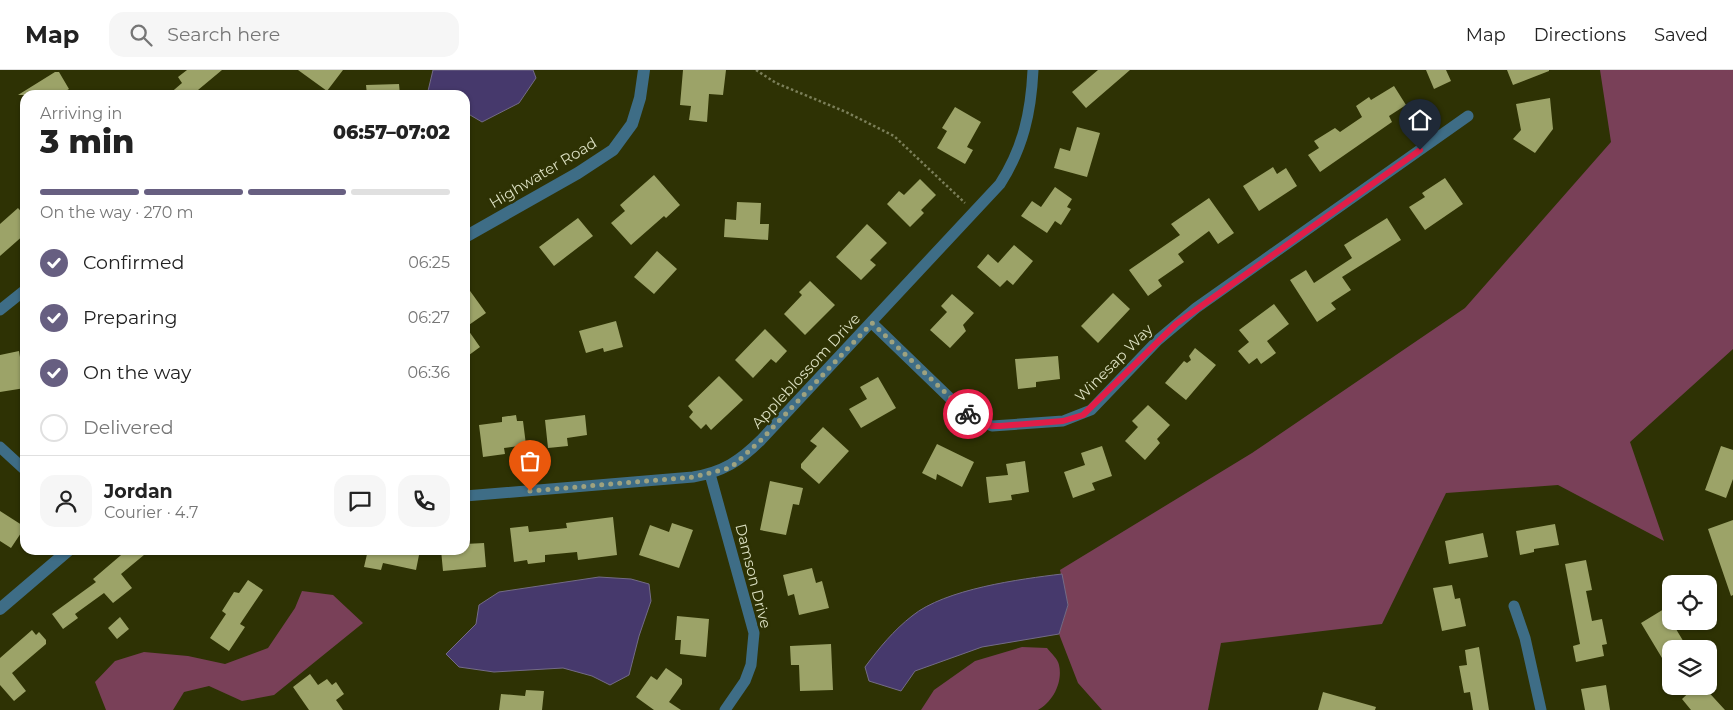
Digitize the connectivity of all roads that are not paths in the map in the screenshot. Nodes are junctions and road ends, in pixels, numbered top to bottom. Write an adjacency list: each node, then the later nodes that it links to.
1 (644, 70): 4 (street, Highwater Road)
2 (1033, 70): 7 (street, Appleblossom Drive)
3 (1468, 116): 7 (street, Winesap Way)
4 (470, 234)
5 (20, 294): 6 (street)
6 (0, 310)
7 (872, 323): 10 (street, Appleblossom Drive)
8 (0, 447): 9 (street)
9 (20, 465)
10 (710, 474): 11 (street, Appleblossom Drive); 15 (street, Damson Drive)
11 (470, 496)
12 (63, 555): 14 (street)
13 (1514, 606): 16 (street)
14 (0, 609)
15 (726, 710)
16 (1541, 710)

